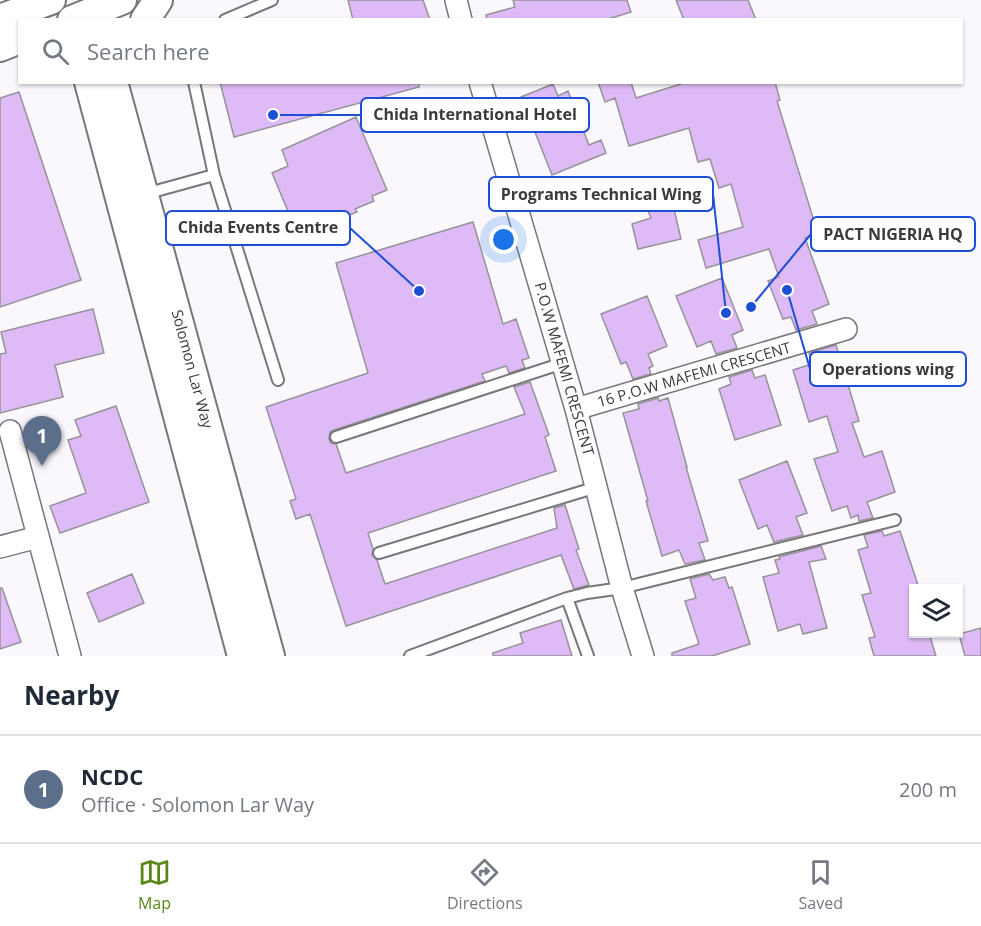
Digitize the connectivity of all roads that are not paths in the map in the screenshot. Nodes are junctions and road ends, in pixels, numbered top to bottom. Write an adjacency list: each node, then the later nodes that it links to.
1 (51, 0): 8 (street)
2 (67, 0): 7 (street)
3 (122, 0): 7 (street)
4 (158, 0): 9 (street)
5 (272, 0): 10 (lane)
6 (456, 0): 11 (street)
7 (83, 15)
8 (29, 18)
9 (146, 18)
10 (230, 18)
11 (460, 18)
12 (194, 84): 15 (lane)
13 (480, 84): 18 (street, P.O.W MAFEMI CRESCENT)
14 (103, 85): 16 (street, Solomon Lar Way); 31 (street, Solomon Lar Way)
15 (214, 175): 16 (lane); 19 (lane)
16 (144, 194): 32 (street, Solomon Lar Way)
17 (846, 329): 20 (street, 16 P.O.W MAFEMI CRESCENT)
18 (563, 363): 20 (street, P.O.W MAFEMI CRESCENT); 22 (lane)
19 (279, 380)
20 (576, 409): 23 (street, P.O.W MAFEMI CRESCENT)
21 (10, 431): 25 (street)
22 (336, 437)
23 (598, 487): 27 (lane); 28 (street, P.O.W MAFEMI CRESCENT)
24 (895, 520): 28 (lane)
25 (38, 537): 26 (street); 30 (street)
26 (0, 547)
27 (379, 553)
28 (622, 588): 29 (lane); 35 (street, P.O.W MAFEMI CRESCENT)
29 (567, 598): 33 (lane); 34 (lane)
30 (70, 656)
31 (242, 656)
32 (270, 656)
33 (410, 656)
34 (588, 656)
35 (643, 656)

